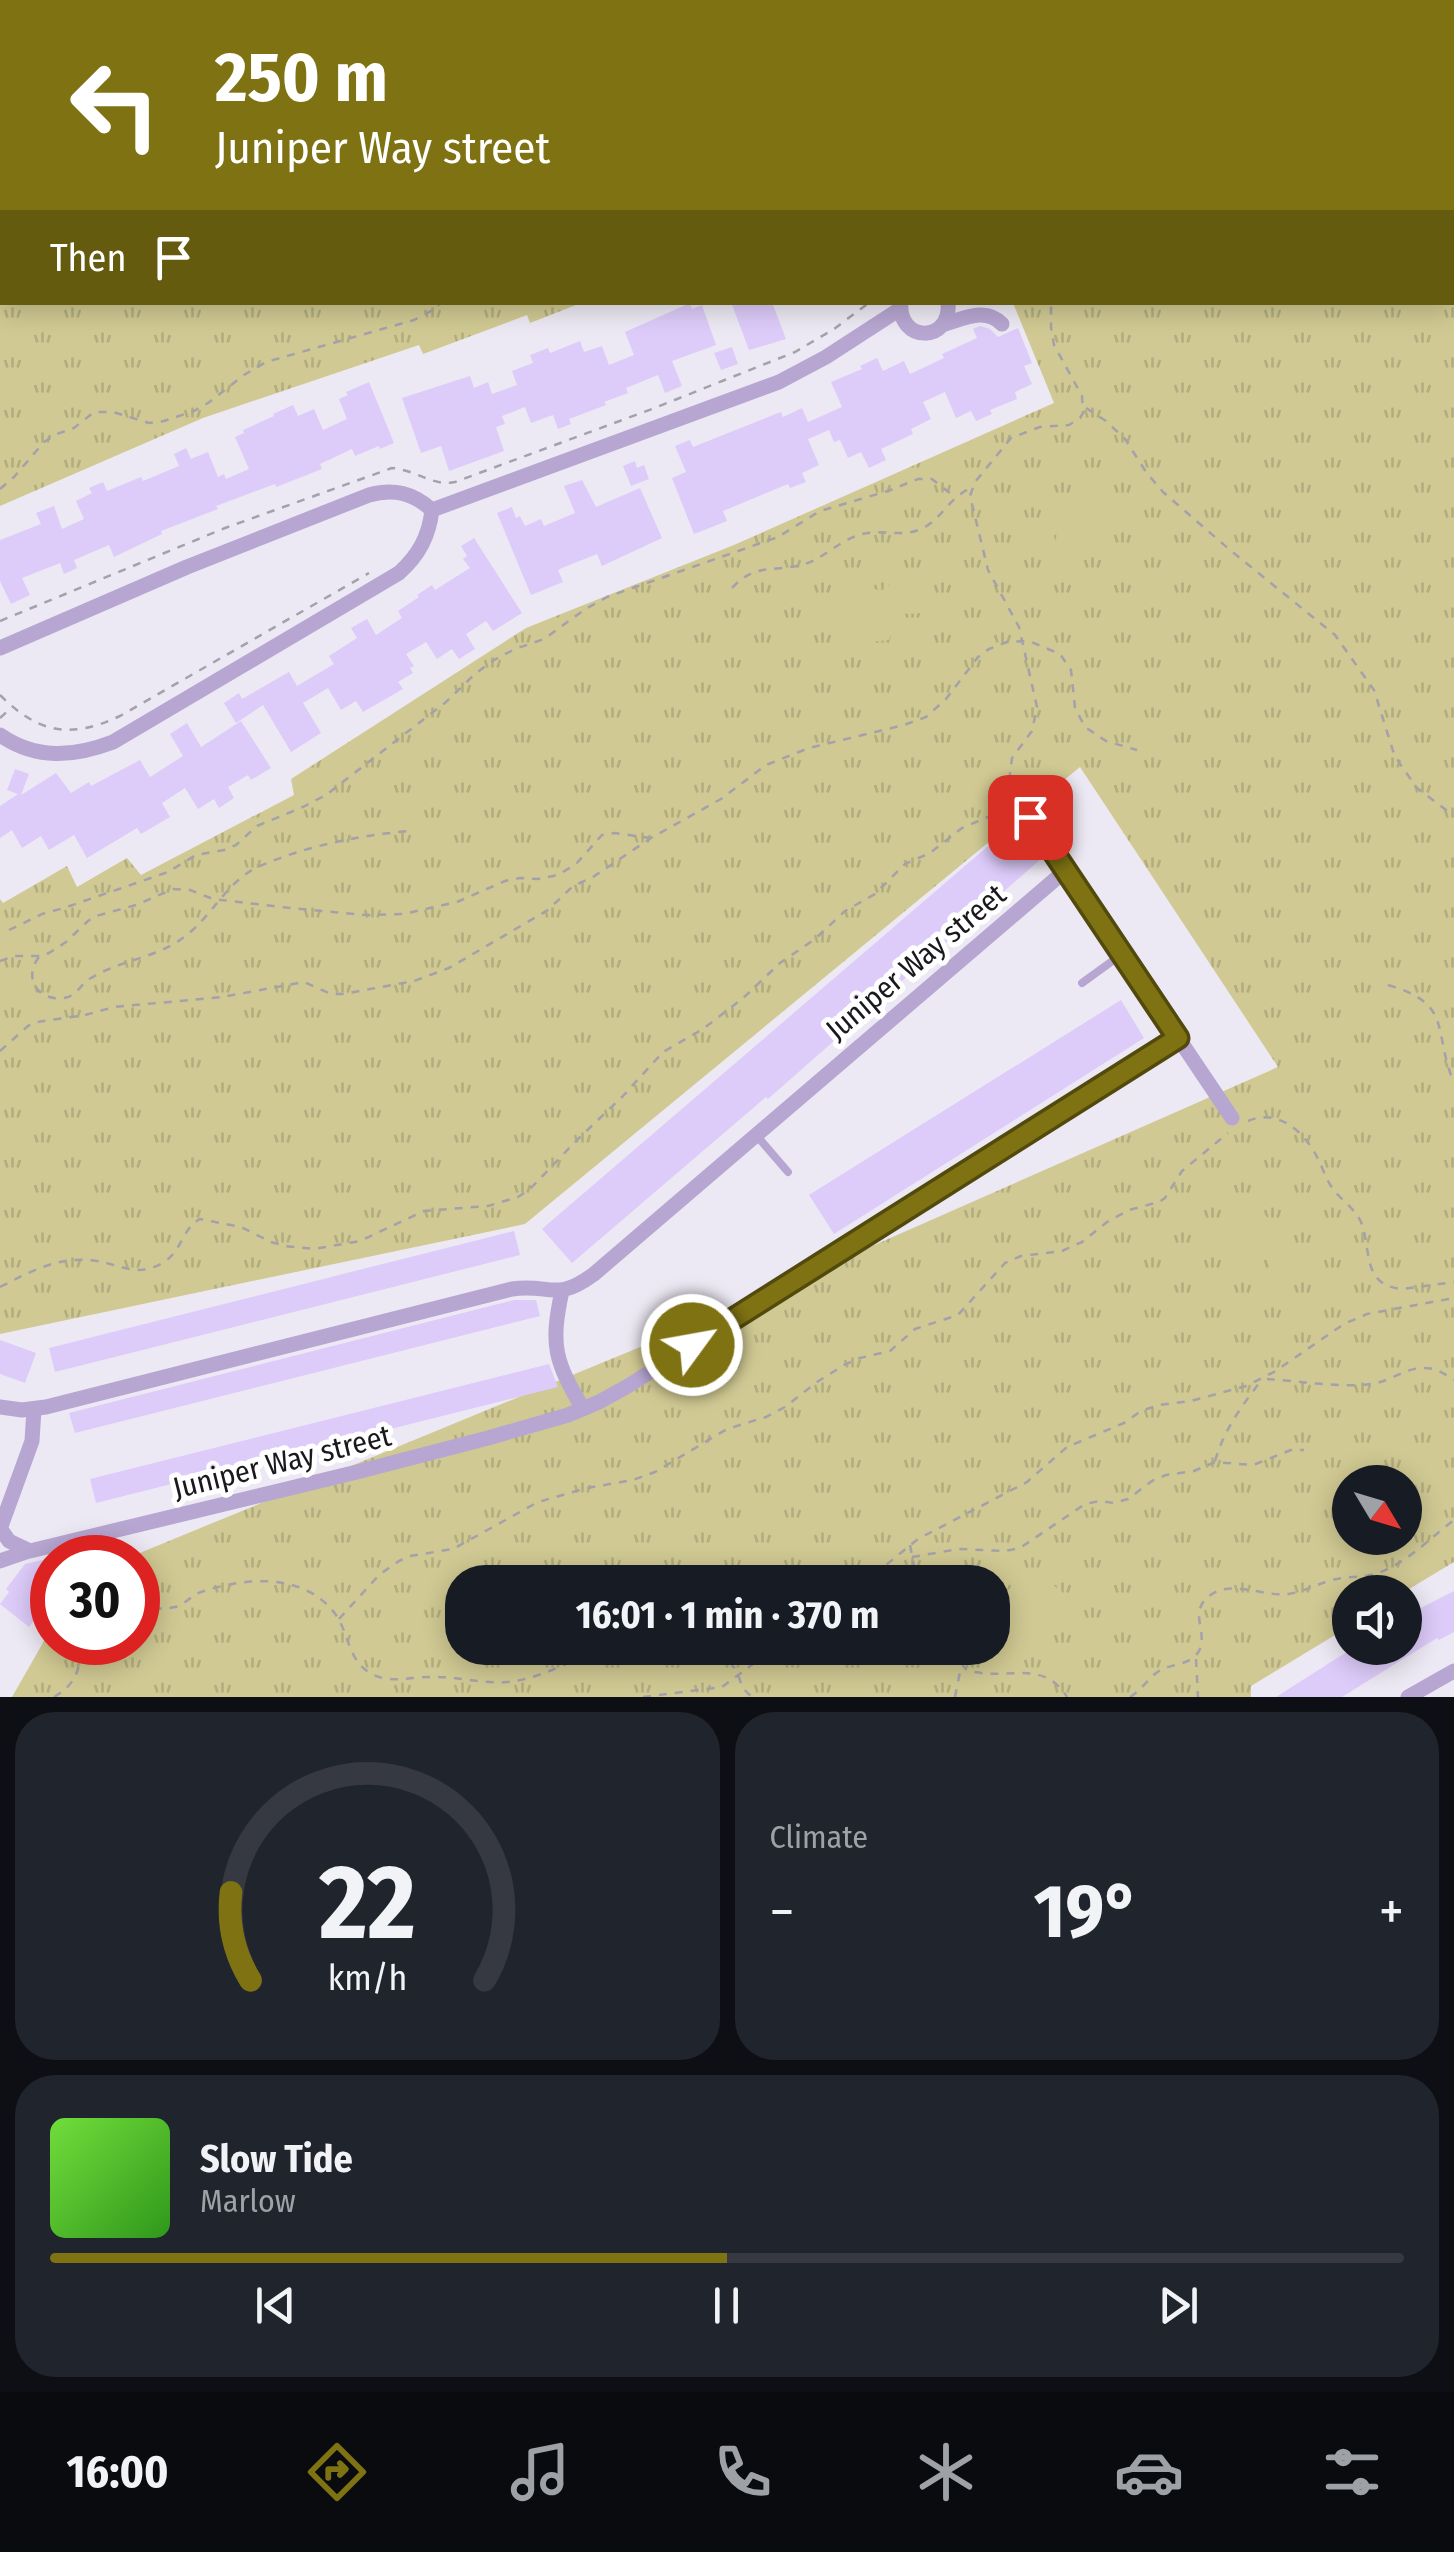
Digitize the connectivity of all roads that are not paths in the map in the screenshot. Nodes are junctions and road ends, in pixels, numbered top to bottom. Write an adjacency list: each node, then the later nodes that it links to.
1 (948, 305): 3 (street)
2 (900, 306): 3 (street); 5 (street)
3 (945, 324): 4 (street)
4 (1002, 324)
5 (432, 510): 6 (street); 7 (street)
6 (0, 648)
7 (0, 735)
8 (1030, 817): 9 (street)
9 (1066, 870): 10 (street); 14 (street, Juniper Way street)
10 (1122, 954): 11 (lane); 12 (street)
11 (1082, 983)
12 (1178, 1038): 13 (street); 19 (street, Juniper Way street)
13 (1232, 1124)
14 (756, 1135): 15 (lane); 16 (street, Juniper Way street)
15 (788, 1172)
16 (562, 1290): 18 (street); 19 (street)
17 (0, 1407): 18 (street)
18 (34, 1409): 20 (street)
19 (584, 1409): 22 (street, Juniper Way street)
20 (6, 1494): 21 (street)
21 (0, 1528): 23 (street)
22 (96, 1535)
23 (30, 1551): 24 (street, Juniper Way street)
24 (0, 1561)
25 (1454, 1671): 26 (street)
26 (1408, 1697)

